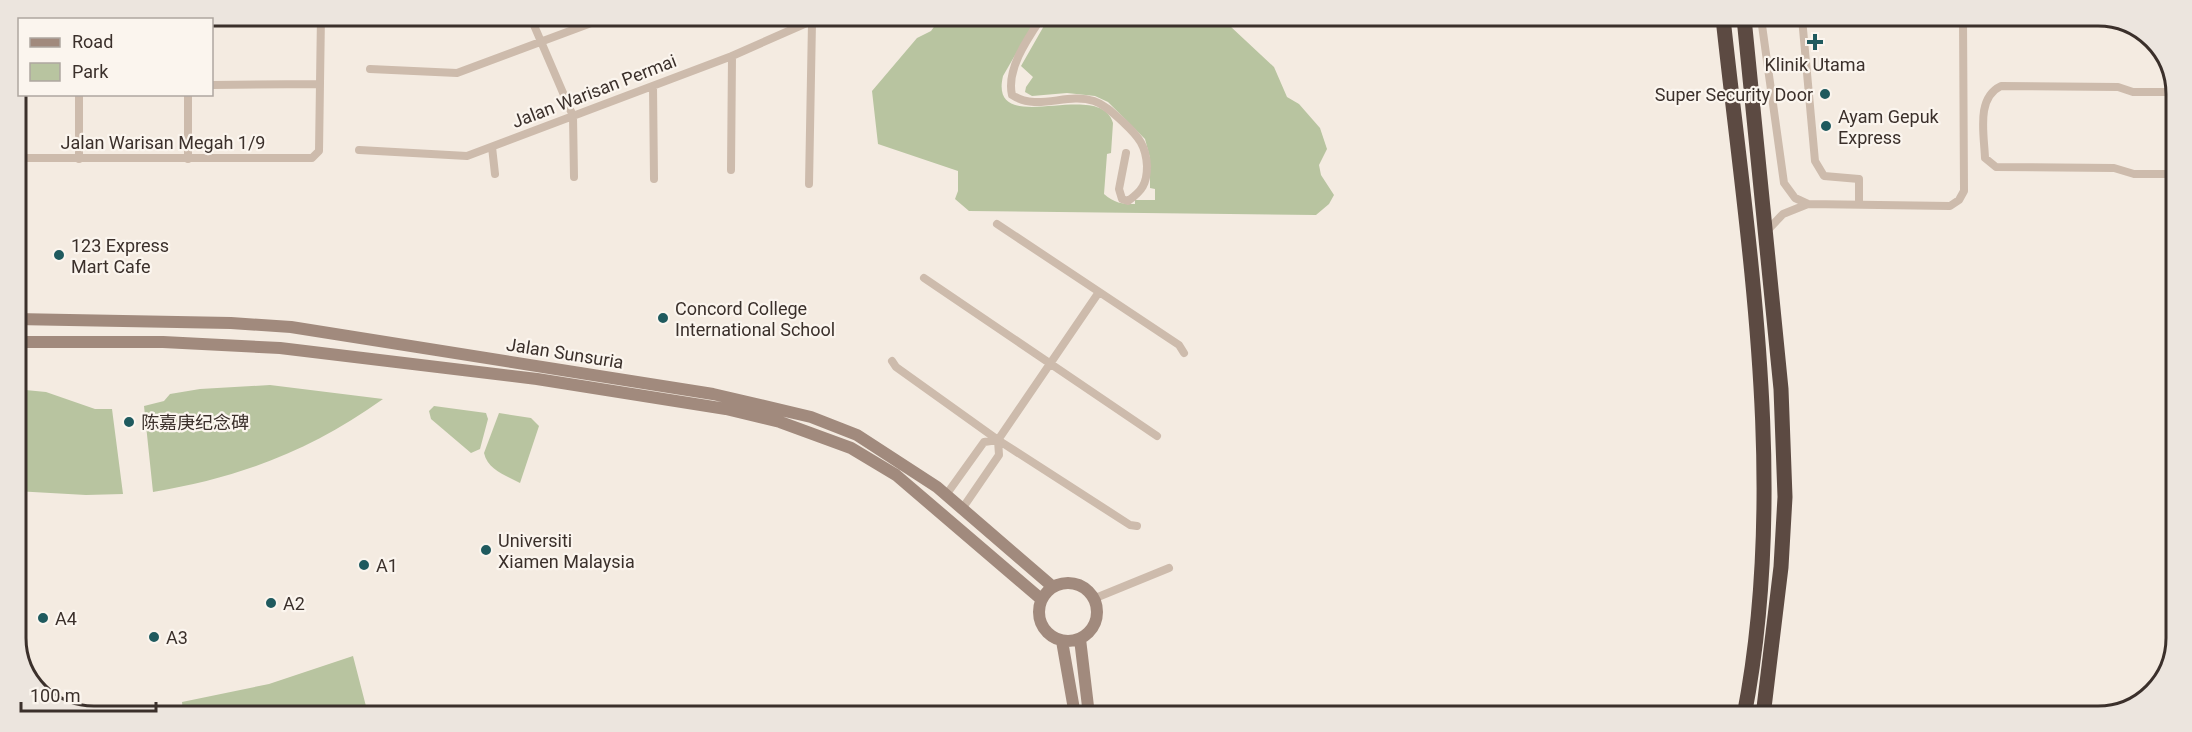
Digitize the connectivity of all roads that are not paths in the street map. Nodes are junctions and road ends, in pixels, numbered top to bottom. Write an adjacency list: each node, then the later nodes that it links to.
1 (321, 26): 19 (street)
2 (534, 26): 14 (street)
3 (585, 26): 14 (street)
4 (800, 26): 15 (street, Jalan Warisan Permai)
5 (816, 26): 37 (street)
6 (1037, 26): 28 (street)
7 (1717, 26): 16 (highway)
8 (1723, 26): 16 (highway)
9 (1744, 26): 18 (highway)
10 (1751, 26): 18 (highway)
11 (1762, 26): 38 (street)
12 (1803, 26): 39 (street)
13 (1963, 26): 39 (street)
14 (542, 43): 17 (street); 25 (street)
15 (732, 56): 21 (street, Jalan Warisan Permai); 32 (street)
16 (1727, 62): 62 (highway)
17 (370, 69)
18 (1750, 73): 41 (highway)
19 (319, 84): 20 (street); 31 (street, Jalan Warisan Megah 1/9)
20 (213, 85)
21 (653, 86): 25 (street, Jalan Warisan Permai); 36 (street)
22 (2166, 92): 34 (street)
23 (80, 96): 30 (street)
24 (188, 96): 31 (street)
25 (573, 116): 26 (street, Jalan Warisan Permai); 35 (street)
26 (492, 147): 27 (street, Jalan Warisan Permai); 33 (street)
27 (359, 150)
28 (1126, 153)
29 (26, 158): 30 (street, Jalan Warisan Megah 1/9)
30 (80, 159): 31 (street, Jalan Warisan Megah 1/9)
31 (188, 159)
32 (732, 170)
33 (495, 174)
34 (2166, 174)
35 (574, 177)
36 (654, 179)
37 (809, 184)
38 (1808, 204): 39 (street); 41 (street)
39 (1859, 204)
40 (997, 224): 43 (street)
41 (1764, 234): 63 (highway)
42 (924, 278): 48 (street)
43 (1099, 292): 46 (street); 48 (street)
44 (26, 319): 51 (street, Jalan Sunsuria)
45 (26, 342): 56 (street, Jalan Sunsuria)
46 (1184, 353)
47 (892, 361): 50 (street)
48 (1050, 364): 49 (street); 50 (street)
49 (1157, 436)
50 (998, 440): 51 (street); 52 (street); 53 (street)
51 (946, 495): 52 (street, Jalan Sunsuria)
52 (962, 509): 55 (street, Jalan Sunsuria)
53 (1137, 526)
54 (1168, 567): 57 (street)
55 (1053, 587): 56 (street); 57 (street)
56 (1041, 599): 59 (street)
57 (1094, 599): 58 (street)
58 (1080, 639): 59 (street); 61 (street)
59 (1062, 641): 60 (street)
60 (1073, 706)
61 (1088, 706)
62 (1746, 706)
63 (1764, 706)

